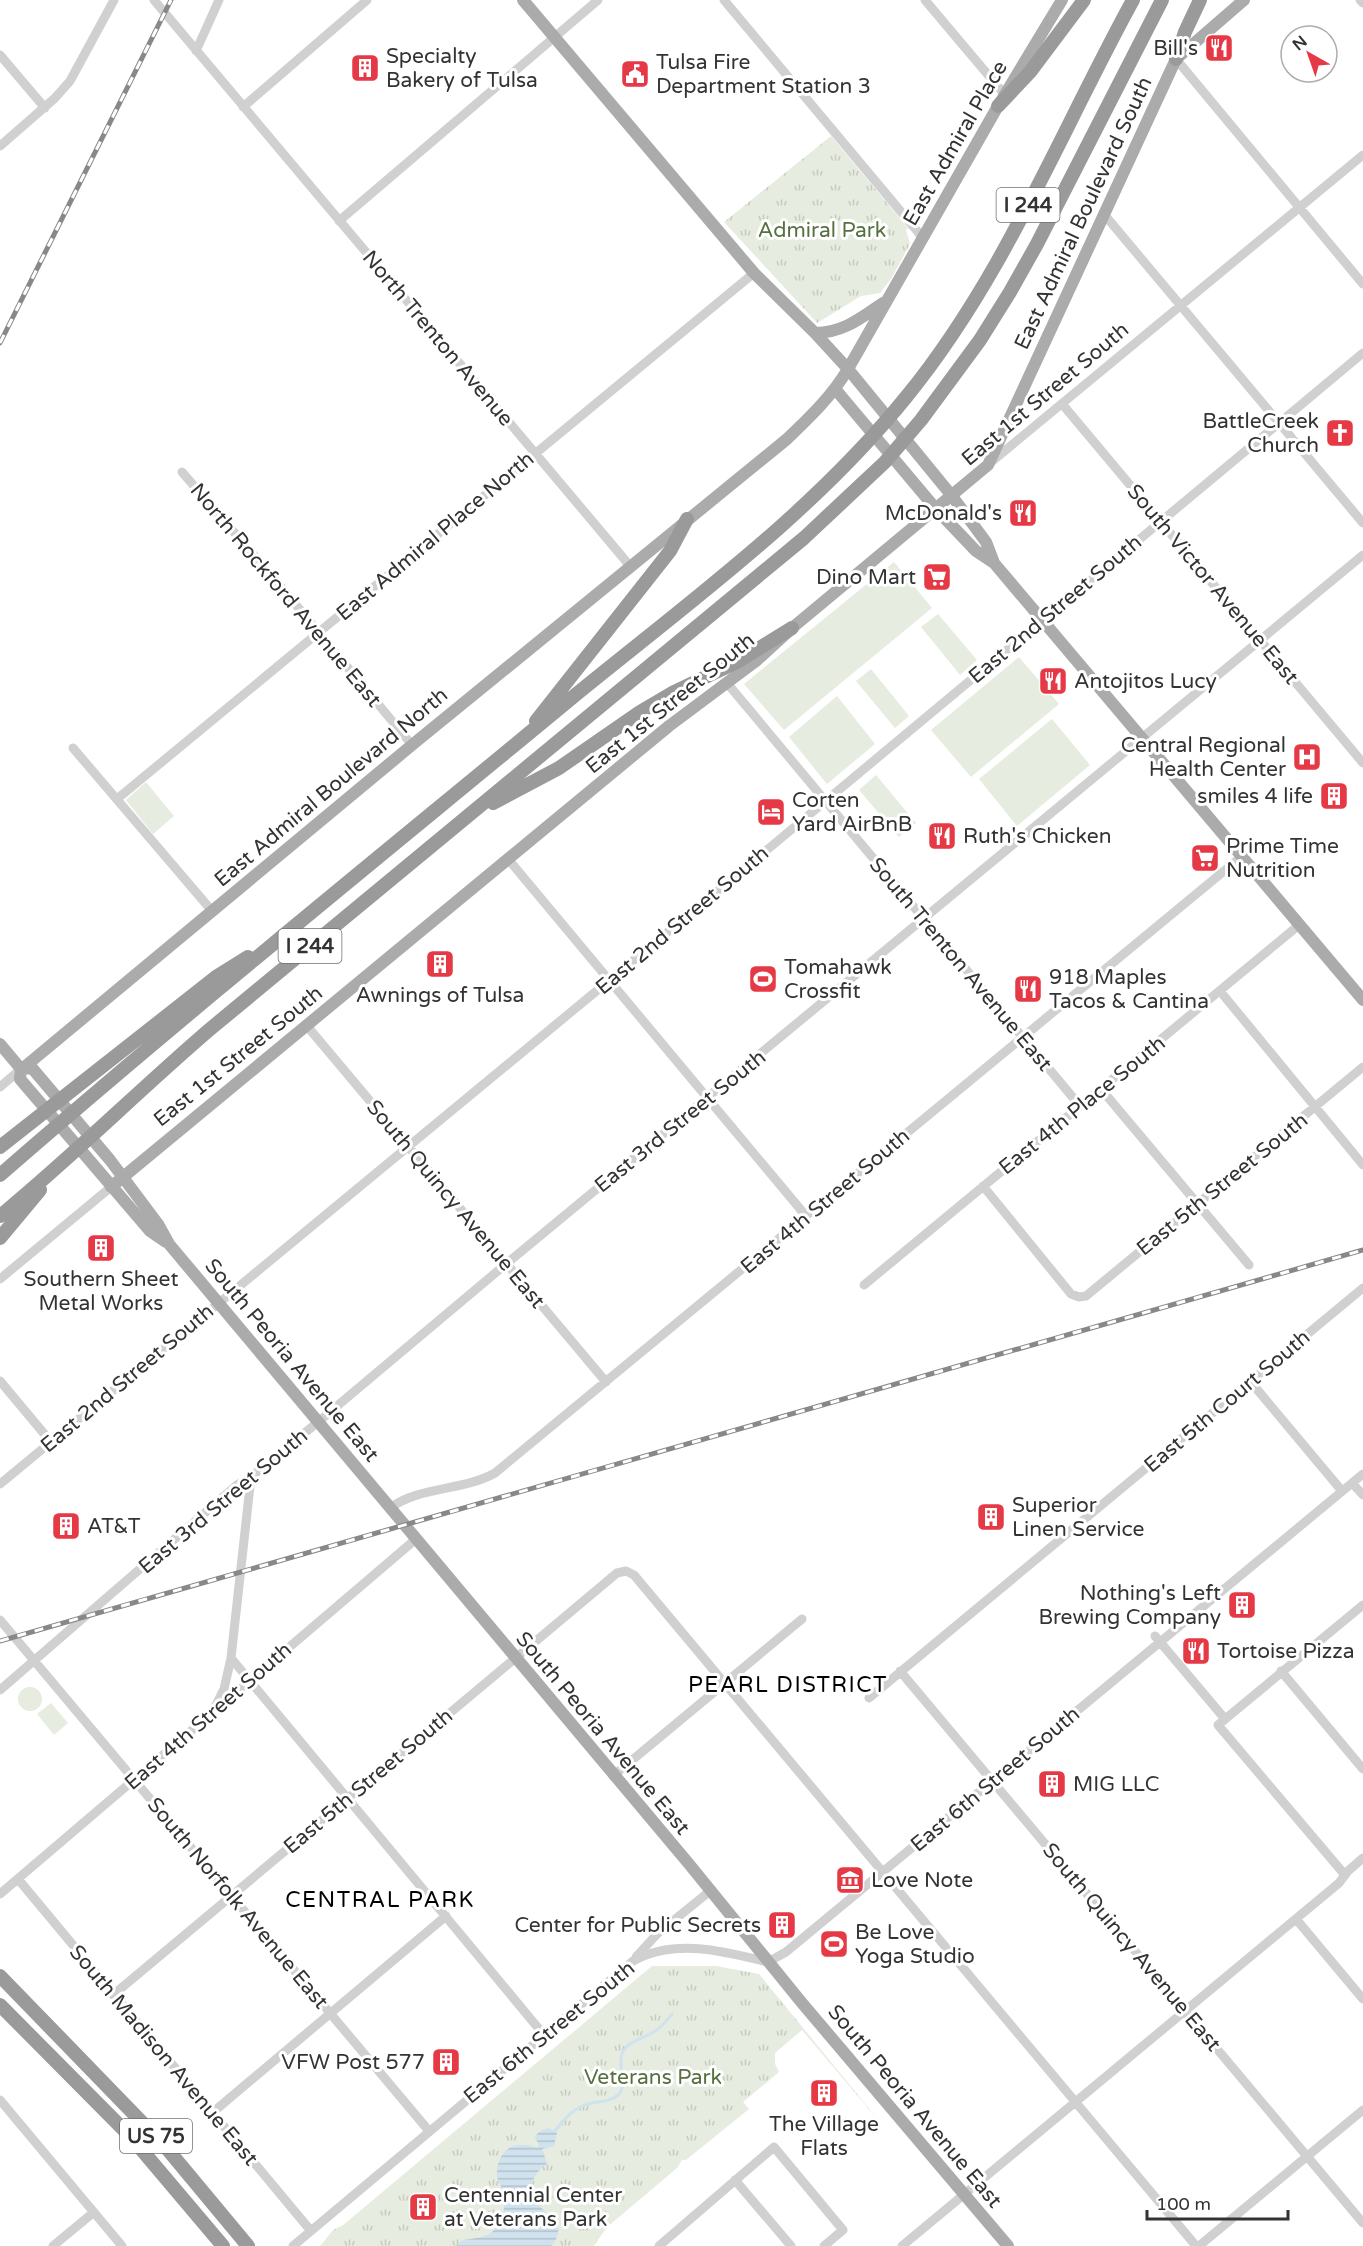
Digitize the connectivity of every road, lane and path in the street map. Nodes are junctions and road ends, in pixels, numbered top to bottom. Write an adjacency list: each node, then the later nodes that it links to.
1 (114, 0): 21 (street)
2 (154, 0): 16 (street, North Trenton Avenue)
3 (219, 0): 16 (street)
4 (367, 0): 20 (street)
5 (523, 0): 15 (main road)
6 (598, 0): 15 (street)
7 (724, 0): 27 (street)
8 (925, 0): 19 (street)
9 (1062, 0): 19 (main road, East Admiral Place)
10 (1084, 0): 19 (highway)
11 (1133, 0): 55 (highway, I 244)
12 (1162, 0): 61 (highway, I 244)
13 (1200, 0): 18 (highway)
14 (1244, 0): 18 (main road, East Admiral Boulevard South)
15 (554, 37): 26 (street); 28 (main road)
16 (196, 51): 20 (street, North Trenton Avenue)
17 (0, 56): 21 (street)
18 (1176, 59): 24 (street); 25 (main road, East Admiral Boulevard South)
19 (1001, 100): 27 (main road, East Admiral Place)
20 (243, 107): 26 (street, North Trenton Avenue)
21 (45, 108): 22 (street)
22 (0, 147)
23 (1363, 156): 24 (street, East 1st Street South)
24 (1300, 207): 29 (street); 31 (street, East 1st Street South)
25 (1103, 213): 31 (street); 39 (main road, East Admiral Boulevard South)
26 (339, 221): 38 (street, North Trenton Avenue)
27 (923, 238): 30 (main road, East Admiral Place)
28 (754, 273): 32 (main road); 38 (street, East Admiral Place North)
29 (1363, 284)
30 (887, 300): 32 (main road); 34 (main road, East Admiral Place)
31 (1182, 305): 36 (street, East 1st Street South); 37 (street)
32 (815, 333): 34 (main road)
33 (1363, 354): 37 (street, East 2nd Street South)
34 (848, 369): 35 (main road); 41 (main road)
35 (836, 390): 42 (main road); 43 (main road)
36 (1063, 405): 39 (street, East 1st Street South); 44 (street, South Victor Avenue East)
37 (1280, 423): 44 (street, East 2nd Street South); 45 (street)
38 (535, 453): 48 (street, North Trenton Avenue); 51 (street, East Admiral Place North)
39 (988, 465): 41 (main road, East 1st Street South)
40 (182, 472): 51 (street, North Rockford Avenue East)
41 (952, 495): 42 (main road, East 1st Street South); 47 (main road)
42 (936, 509): 47 (main road); 50 (main road, East 1st Street South)
43 (687, 519): 48 (main road, East Admiral Boulevard North); 55 (highway)
44 (1161, 521): 49 (street, East 2nd Street South); 52 (street, South Victor Avenue East)
45 (1363, 523)
46 (1363, 555): 52 (street, East 3rd Street South)
47 (994, 563): 49 (main road)
48 (630, 566): 56 (main road, East Admiral Boulevard North)
49 (1042, 619): 54 (main road); 60 (street, East 2nd Street South)
50 (792, 628): 53 (main road, East 1st Street South); 61 (highway)
51 (318, 632): 56 (street, North Rockford Avenue East); 59 (street, East Admiral Place North)
52 (1260, 640): 54 (street, East 3rd Street South); 58 (street, South Victor Avenue East)
53 (727, 683): 60 (street, South Trenton Avenue East); 63 (main road, East 1st Street South)
54 (1142, 739): 62 (main road); 65 (street, East 3rd Street South)
55 (522, 740): 67 (highway, I 244)
56 (412, 745): 64 (main road, East Admiral Boulevard North)
57 (73, 748): 59 (street)
58 (1363, 763)
59 (117, 799): 64 (street)
60 (825, 801): 65 (street, South Trenton Avenue East); 68 (street, East 2nd Street South)
61 (467, 816): 84 (highway, I 244)
62 (1241, 857): 66 (main road); 72 (street, East 4th Street South)
63 (508, 859): 68 (street); 71 (main road, East 1st Street South)
64 (212, 911): 75 (main road, East Admiral Boulevard North)
65 (924, 919): 72 (street, South Trenton Avenue East); 78 (street, East 3rd Street South)
66 (1299, 925): 69 (street, East 4th Place South); 70 (main road)
67 (295, 927): 82 (highway, I 244); 85 (highway)
68 (610, 981): 78 (street); 81 (street, East 2nd Street South)
69 (1220, 991): 77 (street, East 4th Place South); 80 (street)
70 (1363, 1000)
71 (307, 1026): 81 (street, South Quincy Avenue East); 86 (main road, East 1st Street South)
72 (1023, 1037): 79 (street, South Trenton Avenue East); 91 (street, East 4th Street South)
73 (0, 1044): 75 (main road)
74 (1363, 1067): 80 (street, East 5th Street South)
75 (21, 1069): 76 (street, East Admiral Boulevard North); 86 (main road, South Peoria Avenue East); 88 (main road, South Peoria Avenue East)
76 (0, 1087)
77 (1101, 1089): 79 (street, East 4th Place South); 89 (street)
78 (707, 1098): 91 (street); 94 (street, East 3rd Street South)
79 (1080, 1106): 87 (street, East 4th Place South)
80 (1316, 1107): 83 (street); 89 (street, East 5th Street South)
81 (408, 1146): 94 (street, South Quincy Avenue East); 99 (street, East 2nd Street South)
82 (0, 1147)
83 (1363, 1165)
84 (54, 1171): 90 (highway, I 244); 92 (highway)
85 (0, 1175)
86 (122, 1177): 88 (main road, East 1st Street South); 93 (main road, South Peoria Avenue East)
87 (982, 1186): 89 (street, East 5th Street South); 97 (street, East 4th Place South)
88 (111, 1187): 93 (main road, South Peoria Avenue East); 96 (street, East 1st Street South)
89 (1197, 1204): 95 (street)
90 (0, 1216)
91 (806, 1216): 102 (street, East 4th Street South)
92 (0, 1238)
93 (169, 1244): 99 (main road, South Peoria Avenue East)
94 (506, 1264): 102 (street, South Quincy Avenue East); 103 (street, East 3rd Street South)
95 (1249, 1265)
96 (0, 1279)
97 (864, 1285)
98 (1363, 1288): 101 (street, East 5th Court South)
99 (218, 1303): 103 (main road, South Peoria Avenue East); 104 (street, East 2nd Street South)
100 (0, 1381): 104 (street)
101 (1250, 1381): 109 (street); 120 (street, East 5th Court South)
102 (606, 1382): 111 (street, East 4th Street South)
103 (318, 1422): 106 (street, East 3rd Street South); 111 (main road, South Peoria Avenue East)
104 (51, 1442): 108 (street, East 2nd Street South)
105 (1363, 1474): 107 (street, East 6th Street South)
106 (250, 1477): 117 (street); 119 (street, East 3rd Street South)
107 (1352, 1483): 109 (street, East 6th Street South); 110 (street)
108 (0, 1484)
109 (1342, 1491): 116 (street, East 6th Street South)
110 (1363, 1496)
111 (390, 1508): 112 (main road, South Peoria Avenue East)
112 (416, 1539): 118 (main road, South Peoria Avenue East); 122 (street, East 4th Street South)
113 (1363, 1605): 121 (street)
114 (802, 1619): 123 (street)
115 (0, 1620): 119 (street, South Norfolk Avenue East)
116 (1158, 1639): 126 (street); 131 (street, East 6th Street South)
117 (231, 1658): 122 (street); 127 (street)
118 (514, 1658): 123 (street, East 5th Street South); 129 (main road, South Peoria Avenue East); 132 (street, East 5th Street South)
119 (34, 1662): 124 (street, East 3rd Street South); 130 (street, South Norfolk Avenue East)
120 (900, 1671): 125 (street, East 5th Court South); 131 (street, South Quincy Avenue East)
121 (1281, 1671): 126 (street); 128 (street)
122 (250, 1681): 127 (street, East 4th Street South); 132 (street)
123 (723, 1684): 129 (street); 134 (street)
124 (0, 1690)
125 (869, 1698)
126 (1221, 1722): 135 (street)
127 (199, 1725): 130 (street, East 4th Street South)
128 (1363, 1769)
129 (613, 1776): 137 (main road, South Peoria Avenue East)
130 (134, 1780): 136 (street, East 4th Street South); 139 (street, South Norfolk Avenue East)
131 (993, 1781): 134 (street, East 6th Street South); 148 (street, South Quincy Avenue East)
132 (348, 1798): 139 (street, East 5th Street South); 140 (street)
133 (1363, 1858): 135 (street)
134 (883, 1872): 143 (street, East 6th Street South); 152 (street)
135 (1345, 1875): 141 (street)
136 (18, 1879): 138 (street, East 4th Street South); 145 (street, South Madison Avenue East)
137 (710, 1891): 142 (street); 143 (main road, South Peoria Avenue East)
138 (0, 1894)
139 (232, 1896): 145 (street, East 5th Street South); 149 (street, South Norfolk Avenue East)
140 (446, 1916): 149 (street); 150 (street)
141 (1296, 1919): 146 (street); 148 (street)
142 (633, 1961): 143 (street, East 6th Street South); 150 (street, East 6th Street South)
143 (768, 1962): 158 (main road, South Peoria Avenue East)
144 (0, 1976): 162 (highway, US 75)
145 (113, 1995): 154 (street, South Madison Avenue East)
146 (1363, 1999)
147 (0, 2005): 165 (highway, US 75)
148 (1186, 2010): 152 (street); 156 (street, South Quincy Avenue East)
149 (330, 2013): 154 (street); 155 (street, South Norfolk Avenue East)
150 (544, 2035): 155 (street, East 6th Street South)
151 (0, 2100): 159 (street)
152 (1075, 2102): 158 (street); 172 (street)
153 (1363, 2110): 156 (street)
154 (212, 2113): 161 (street, South Madison Avenue East)
155 (429, 2132): 161 (street, East 6th Street South)
156 (1307, 2156): 160 (street, South Quincy Avenue East); 172 (street)
157 (735, 2180): 167 (street); 168 (street); 169 (street)
158 (965, 2194): 170 (street); 171 (main road, South Peoria Avenue East)
159 (94, 2212): 163 (street); 164 (street)
160 (1363, 2223)
161 (311, 2231): 166 (street, East 6th Street South)
162 (245, 2243)
163 (52, 2246)
164 (122, 2246)
165 (223, 2246)
166 (293, 2246)
167 (659, 2246)
168 (791, 2246)
169 (824, 2246)
170 (902, 2246)
171 (1008, 2246)
172 (1197, 2246)

